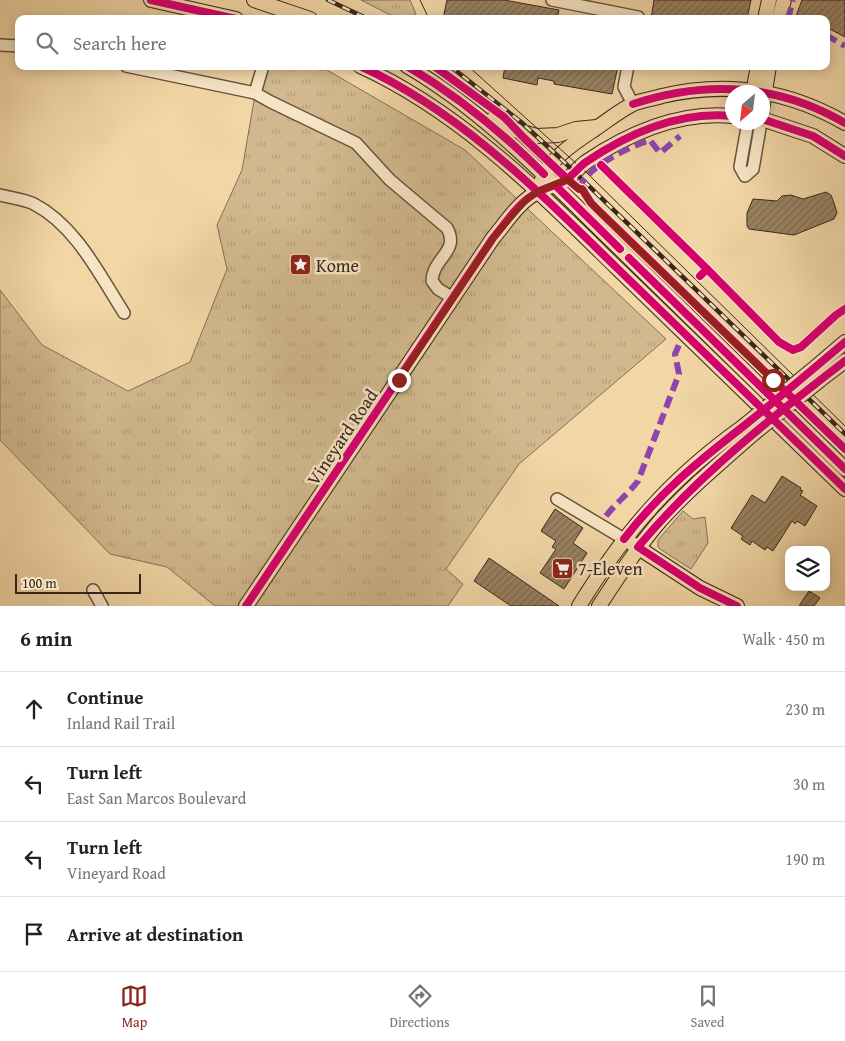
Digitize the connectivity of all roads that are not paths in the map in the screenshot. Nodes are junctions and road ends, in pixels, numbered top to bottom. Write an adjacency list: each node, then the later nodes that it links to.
1 (151, 0): 6 (main road)
2 (254, 0): 7 (main road)
3 (552, 0): 8 (street)
4 (769, 0): 9 (main road)
5 (784, 0): 10 (main road)
6 (218, 15)
7 (298, 15)
8 (628, 15)
9 (767, 15)
10 (780, 15)
11 (0, 45): 12 (street)
12 (15, 46)
13 (145, 70): 24 (street)
14 (262, 70): 24 (street)
15 (369, 70): 36 (main road)
16 (413, 70): 20 (main road)
17 (627, 70): 26 (street)
18 (758, 70): 21 (main road)
19 (767, 70): 22 (main road)
20 (423, 76): 30 (main road); 34 (main road)
21 (757, 85)
22 (760, 85)
23 (725, 88): 26 (main road)
24 (255, 93): 38 (street)
25 (770, 95): 29 (main road)
26 (633, 104): 30 (main road)
27 (725, 115): 35 (main road)
28 (770, 122): 33 (main road)
29 (845, 123)
30 (598, 127): 34 (main road)
31 (747, 130): 32 (street)
32 (760, 130)
33 (845, 156)
34 (544, 174): 35 (main road); 36 (main road)
35 (555, 185): 36 (main road); 44 (main road)
36 (537, 192): 38 (main road, Vineyard Road); 45 (main road)
37 (0, 195): 39 (street)
38 (453, 298): 50 (main road, Vineyard Road)
39 (124, 313)
40 (845, 342): 42 (main road)
41 (845, 361): 42 (main road)
42 (816, 376): 43 (main road, bridge)
43 (749, 430): 47 (main road); 48 (main road)
44 (845, 469)
45 (845, 489)
46 (557, 500): 47 (street)
47 (624, 539): 48 (main road); 54 (main road)
48 (638, 548): 55 (main road); 56 (main road)
49 (93, 590): 51 (street)
50 (254, 594): 52 (main road); 53 (main road, Vineyard Road)
51 (102, 606)
52 (238, 606)
53 (246, 606)
54 (579, 606)
55 (599, 606)
56 (737, 606)

